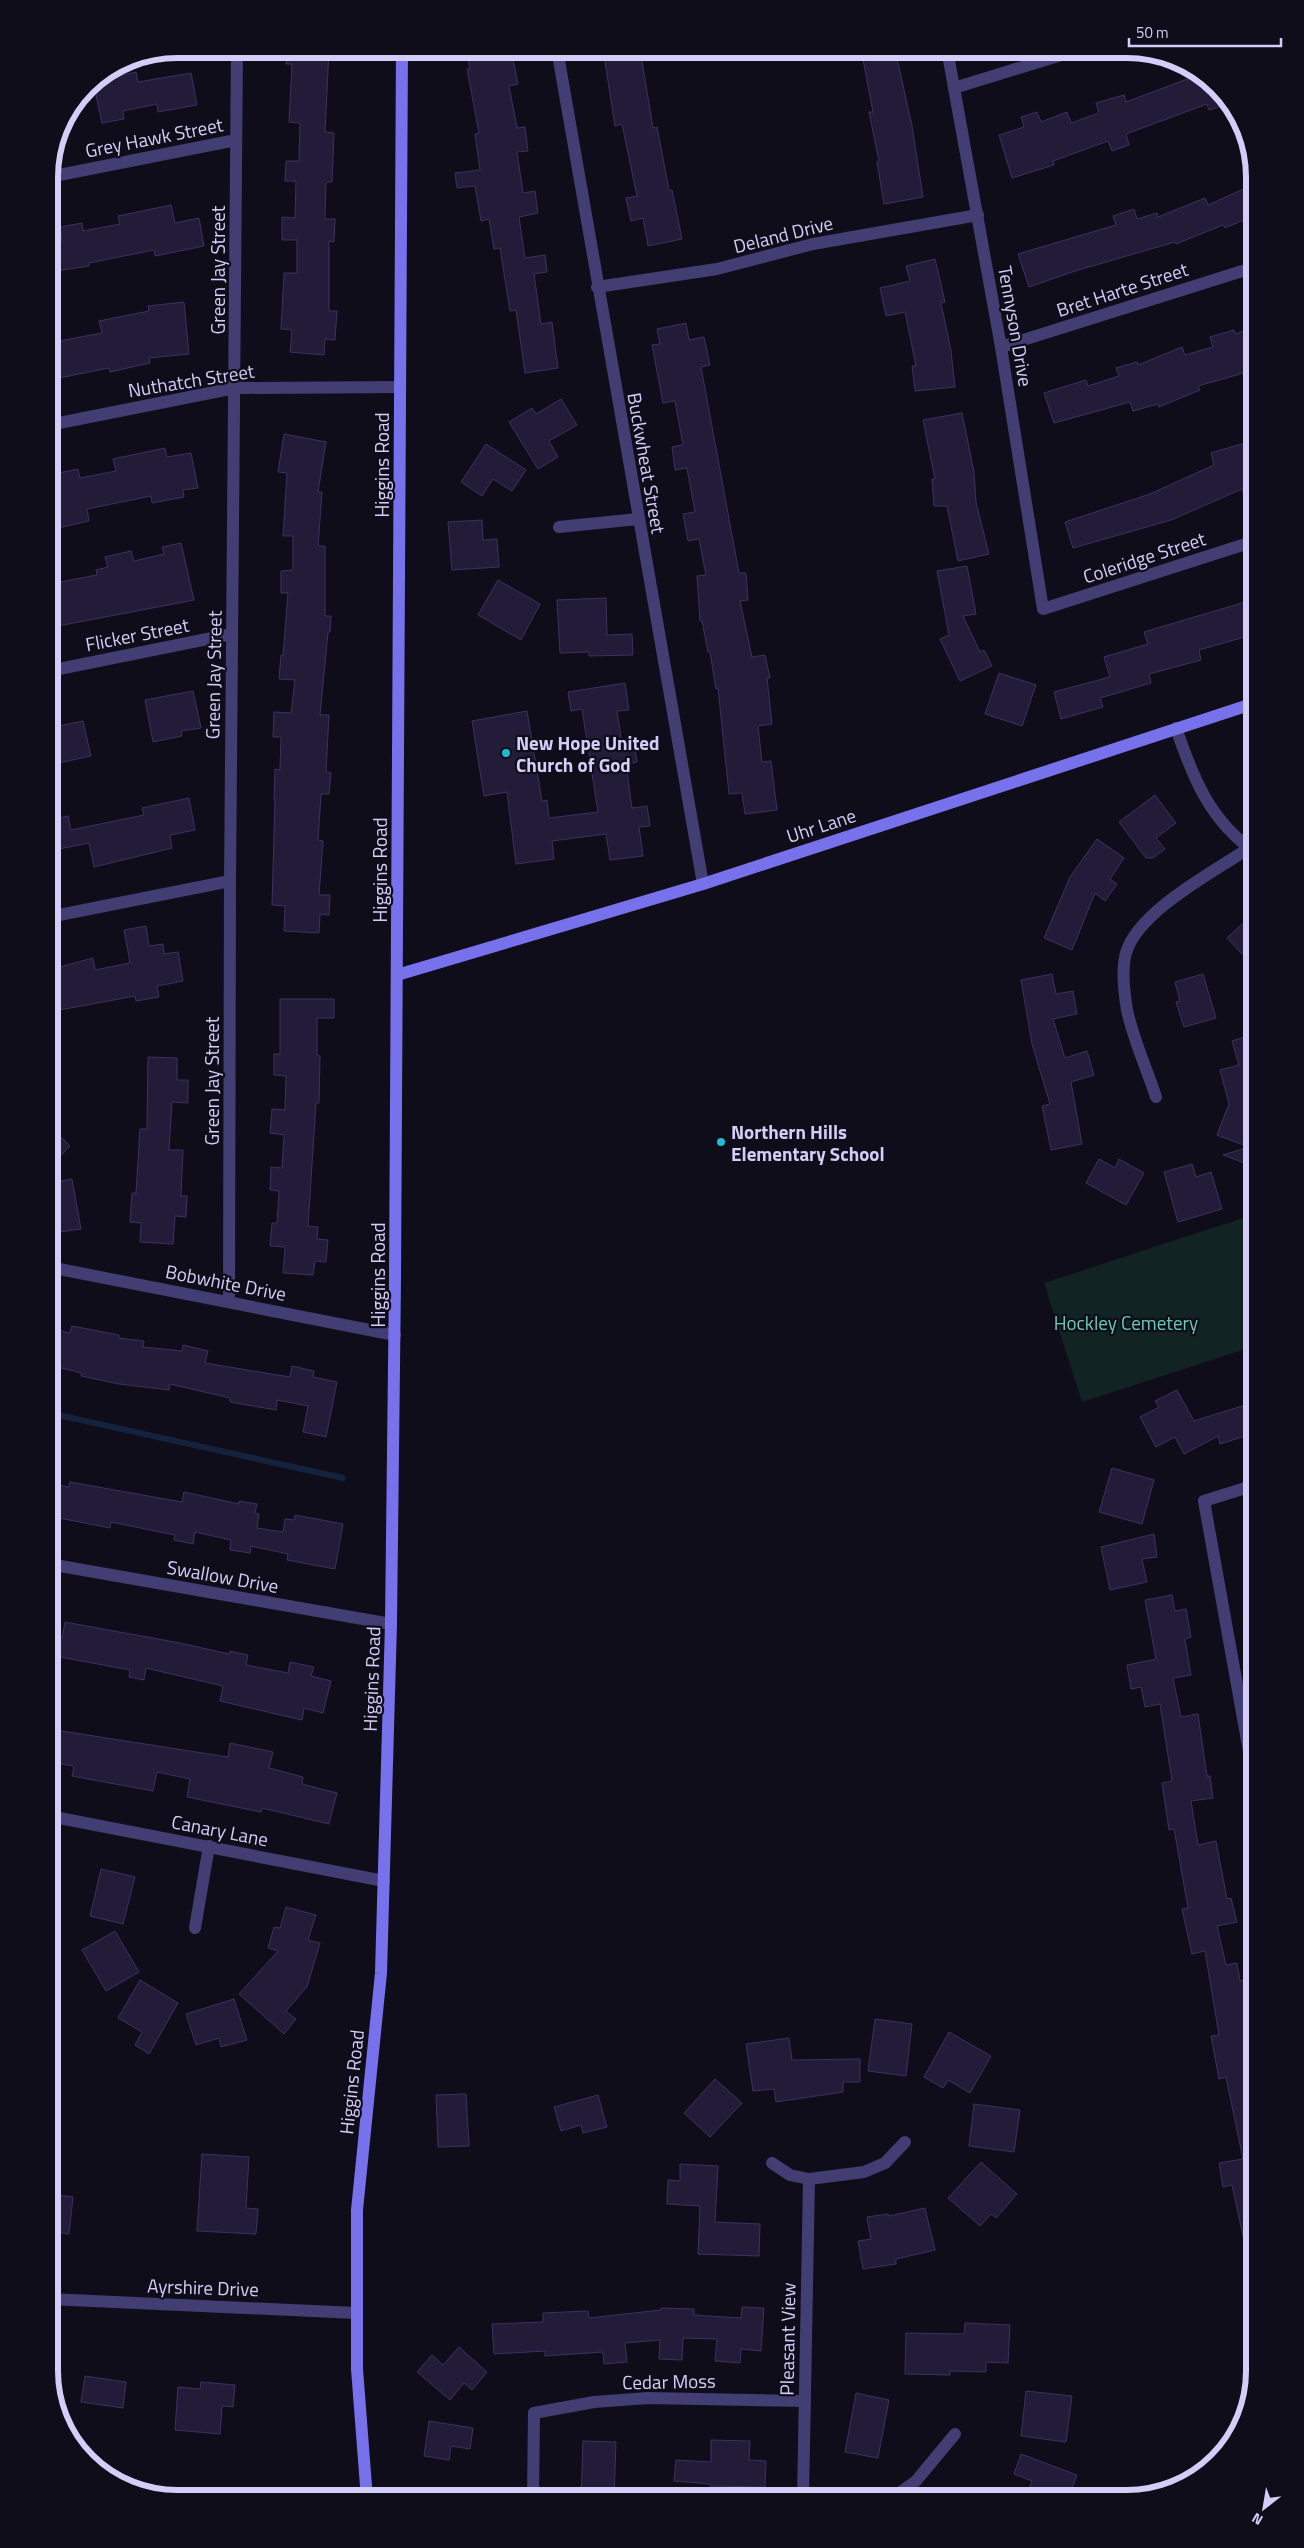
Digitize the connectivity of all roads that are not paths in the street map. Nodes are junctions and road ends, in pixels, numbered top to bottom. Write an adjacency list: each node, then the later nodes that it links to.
1 (237, 58): 7 (street, Green Jay Street)
2 (402, 58): 13 (street, Higgins Road)
3 (558, 58): 11 (street, Buckwheat Street)
4 (949, 58): 6 (street, Tennyson Drive)
5 (1052, 58): 6 (street)
6 (954, 88): 9 (street, Tennyson Drive)
7 (236, 140): 8 (street, Grey Hawk Street); 14 (street, Green Jay Street)
8 (58, 175)
9 (978, 215): 11 (street, Deland Drive); 12 (street, Tennyson Drive)
10 (1246, 270): 12 (street, Bret Harte Street)
11 (597, 287): 16 (street, Buckwheat Street)
12 (1001, 348): 19 (street, Tennyson Drive)
13 (400, 387): 14 (street, Nuthatch Street); 29 (street, Higgins Road)
14 (235, 388): 15 (street, Nuthatch Street); 20 (street, Green Jay Street)
15 (58, 422)
16 (638, 519): 17 (street); 27 (street, Buckwheat Street)
17 (559, 527)
18 (1246, 545): 19 (street, Coleridge Street)
19 (1043, 609)
20 (232, 634): 21 (street, Flicker Street); 26 (street, Green Jay Street)
21 (58, 669)
22 (1246, 707): 23 (street, Uhr Lane)
23 (1176, 728): 24 (street); 27 (street, Uhr Lane)
24 (1246, 845)
25 (1246, 854): 30 (street)
26 (230, 881): 28 (street); 32 (street, Green Jay Street)
27 (703, 884): 29 (street, Uhr Lane)
28 (58, 915)
29 (397, 975): 33 (street, Higgins Road)
30 (1156, 1098)
31 (58, 1268): 32 (street, Bobwhite Drive)
32 (229, 1302): 33 (street, Bobwhite Drive)
33 (395, 1335): 36 (street, Higgins Road)
34 (1246, 1488): 37 (street)
35 (57, 1565): 36 (street, Swallow Drive)
36 (391, 1624): 40 (street, Higgins Road)
37 (1246, 1720)
38 (57, 1818): 39 (street, Canary Lane)
39 (209, 1846): 40 (street, Canary Lane); 41 (street)
40 (384, 1881): 46 (street, Higgins Road)
41 (195, 1928)
42 (905, 2142): 44 (street)
43 (772, 2163): 44 (street)
44 (809, 2179): 47 (street, Pleasant View)
45 (57, 2300): 46 (street, Ayrshire Drive)
46 (356, 2312): 49 (street, Higgins Road)
47 (805, 2401): 50 (street, Cedar Moss); 51 (street, Pleasant View)
48 (955, 2434): 52 (street)
49 (366, 2490)
50 (533, 2490)
51 (803, 2490)
52 (904, 2490)

